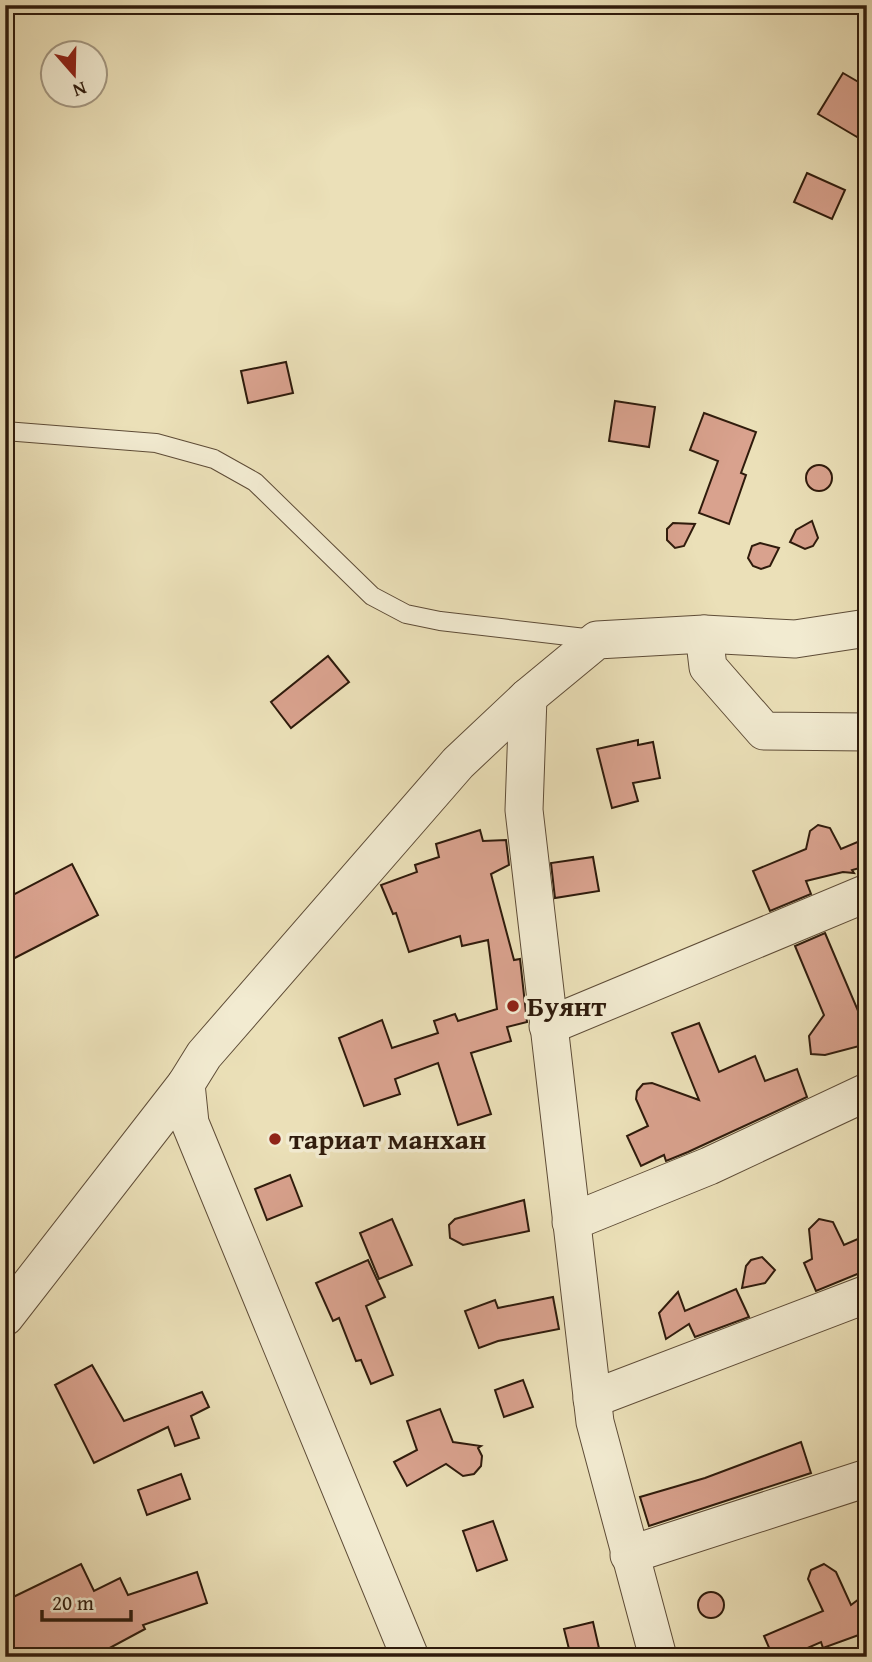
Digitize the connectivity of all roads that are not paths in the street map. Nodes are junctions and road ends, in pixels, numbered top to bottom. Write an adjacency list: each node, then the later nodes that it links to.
1 (5, 431): 4 (lane)
2 (867, 628): 3 (street)
3 (704, 634): 4 (street); 6 (street)
4 (597, 640): 5 (street)
5 (527, 697): 8 (street); 9 (street)
6 (867, 732)
7 (867, 893): 8 (street)
8 (548, 1026): 11 (street)
9 (186, 1084): 13 (street); 17 (street)
10 (867, 1092): 11 (street)
11 (571, 1223): 14 (street)
12 (867, 1294): 14 (street)
13 (5, 1317)
14 (592, 1399): 16 (street)
15 (867, 1478): 16 (street)
16 (629, 1555): 18 (street)
17 (410, 1657)
18 (657, 1657)

